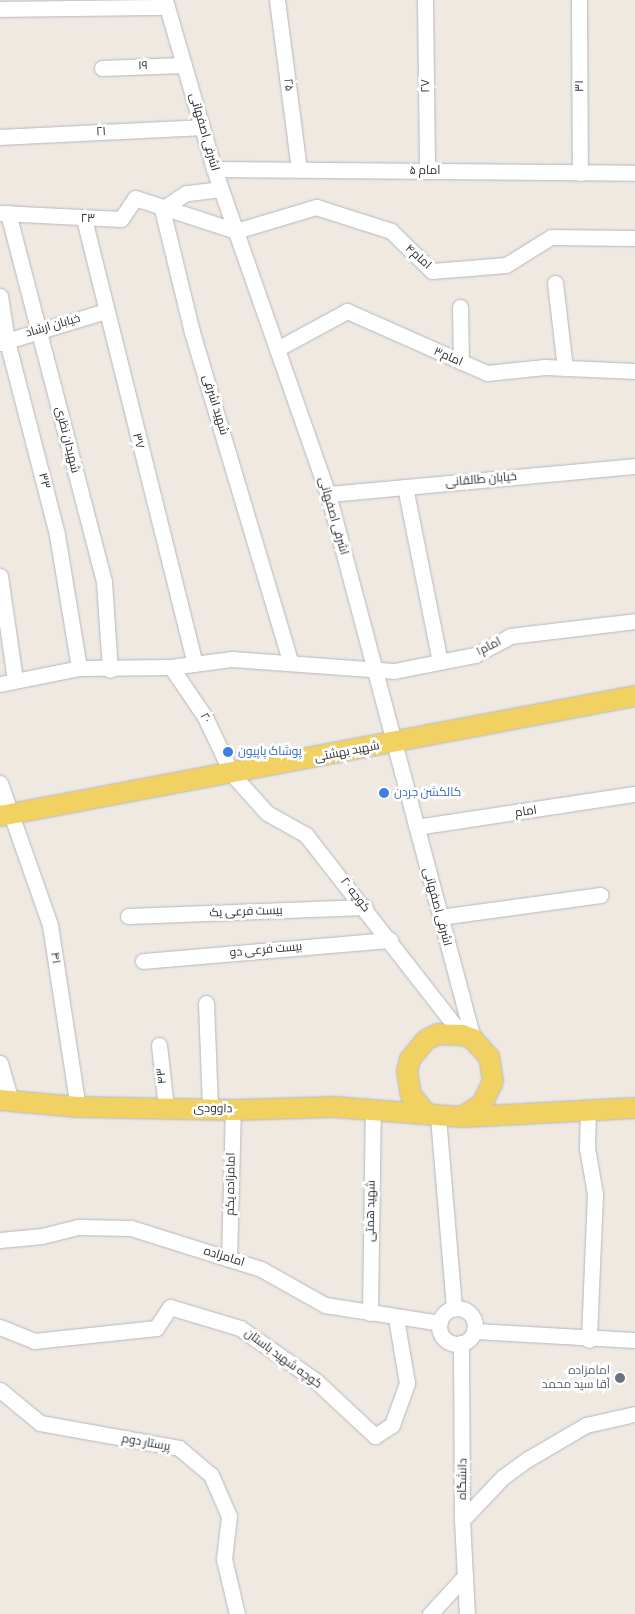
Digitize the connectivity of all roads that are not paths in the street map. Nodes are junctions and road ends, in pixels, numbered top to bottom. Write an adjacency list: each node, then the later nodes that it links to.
1 (277, 0): 11 (street, ۲۵)
2 (425, 0): 12 (street, ۲۷)
3 (579, 0): 13 (street, ۳۱)
4 (166, 3): 5 (street); 6 (street, اشرفی اصفهانی)
5 (0, 9)
6 (184, 65): 7 (street, ۱۹); 8 (street, اشرفی اصفهانی)
7 (102, 68)
8 (202, 127): 9 (street, ۲۱); 10 (street, اشرفی اصفهانی)
9 (0, 137)
10 (214, 169): 11 (street, امام ۵); 15 (street, اشرفی اصفهانی)
11 (299, 170): 12 (street, امام ۵)
12 (427, 171): 13 (street, امام ۵)
13 (580, 172): 14 (street, امام ۵)
14 (635, 173)
15 (221, 189): 16 (street); 19 (street, اشرفی اصفهانی)
16 (162, 209): 18 (street, ۲۳); 19 (street); 36 (street, شهید اشرفی)
17 (4, 213): 18 (street, ۲۳); 25 (street, شهیدان نظری)
18 (84, 219): 24 (street, ۳۷)
19 (236, 231): 20 (street, امام۴); 27 (street, اشرفی اصفهانی)
20 (635, 238)
21 (555, 283): 29 (street)
22 (0, 296): 26 (street, ۳۳)
23 (460, 307): 28 (street)
24 (106, 311): 25 (street, خیابان ارشاد); 38 (street, ۳۷)
25 (39, 328): 26 (street, خیابان ارشاد); 42 (street, شهیدان نظری)
26 (4, 342): 41 (street, ۳۳)
27 (277, 349): 28 (street, امام۳); 33 (street, اشرفی اصفهانی)
28 (461, 362): 29 (street, امام۳)
29 (565, 368): 30 (street, امام۳)
30 (635, 371)
31 (635, 466): 32 (street, خیابان طالقانی)
32 (405, 487): 33 (street, خیابان طالقانی); 37 (street)
33 (328, 494): 39 (street, اشرفی اصفهانی)
34 (1, 583): 43 (street)
35 (635, 621): 37 (street, امام۱)
36 (290, 661): 38 (street, امام۱); 39 (street, امام۱)
37 (440, 662): 39 (street, امام۱)
38 (195, 663): 40 (street, امام۱)
39 (373, 666): 46 (street, اشرفی اصفهانی)
40 (171, 667): 42 (street, امام۱); 47 (street, ۲۰)
41 (79, 668): 42 (street, امام۱); 43 (street, امام۱)
42 (110, 670)
43 (15, 680): 44 (street, امام۱)
44 (0, 684)
45 (635, 696): 46 (main road, شهید بهشتی)
46 (393, 743): 47 (main road, شهید بهشتی); 51 (street, اشرفی اصفهانی)
47 (232, 774): 50 (main road, شهید بهشتی); 53 (street, کوچه ۲۰)
48 (0, 783): 50 (street, ۴۱)
49 (635, 794): 51 (street, امام)
50 (6, 814): 63 (street, ۴۱)
51 (416, 827): 55 (street, اشرفی اصفهانی)
52 (600, 895): 55 (street)
53 (365, 907): 54 (street, بیست فرعی یک); 56 (street, کوچه ۲۰)
54 (128, 916)
55 (440, 917): 59 (street, اشرفی اصفهانی)
56 (390, 940): 57 (street, بیست فرعی دو); 59 (street, کوچه ۲۰)
57 (143, 961)
58 (206, 1003): 67 (street)
59 (467, 1037): 70 (main road); 71 (main road)
60 (159, 1045): 64 (street, ۴۳)
61 (0, 1063): 62 (street)
62 (5, 1101): 63 (main road, داوودی)
63 (78, 1107): 64 (main road, داوودی)
64 (166, 1108): 67 (main road, داوودی)
65 (588, 1108): 66 (main road); 71 (main road); 80 (street)
66 (635, 1108)
67 (210, 1109): 69 (main road, داوودی)
68 (373, 1109): 69 (main road, داوودی); 70 (main road, داوودی); 75 (street, شهید همتی)
69 (233, 1110): 73 (street, امامزاده یکم)
70 (432, 1115): 71 (main road); 74 (street)
71 (462, 1118)
72 (0, 1240): 73 (street, امامزاده)
73 (230, 1259): 75 (street, امامزاده)
74 (454, 1308): 77 (street); 79 (street)
75 (370, 1313): 76 (street, امامزاده)
76 (396, 1318): 77 (street, امامزاده); 78 (street, کوچه شهید باستان)
77 (440, 1323): 82 (street)
78 (0, 1327)
79 (474, 1330): 80 (street); 82 (street)
80 (589, 1340): 81 (street)
81 (635, 1340)
82 (461, 1343): 85 (street, دانشگاه)
83 (0, 1390): 87 (street, پرستار دوم)
84 (635, 1414): 85 (street)
85 (462, 1520): 86 (street, دانشگاه)
86 (464, 1576): 88 (street); 89 (street); 90 (street, دانشگاه)
87 (237, 1614)
88 (430, 1614)
89 (458, 1614)
90 (467, 1614)

